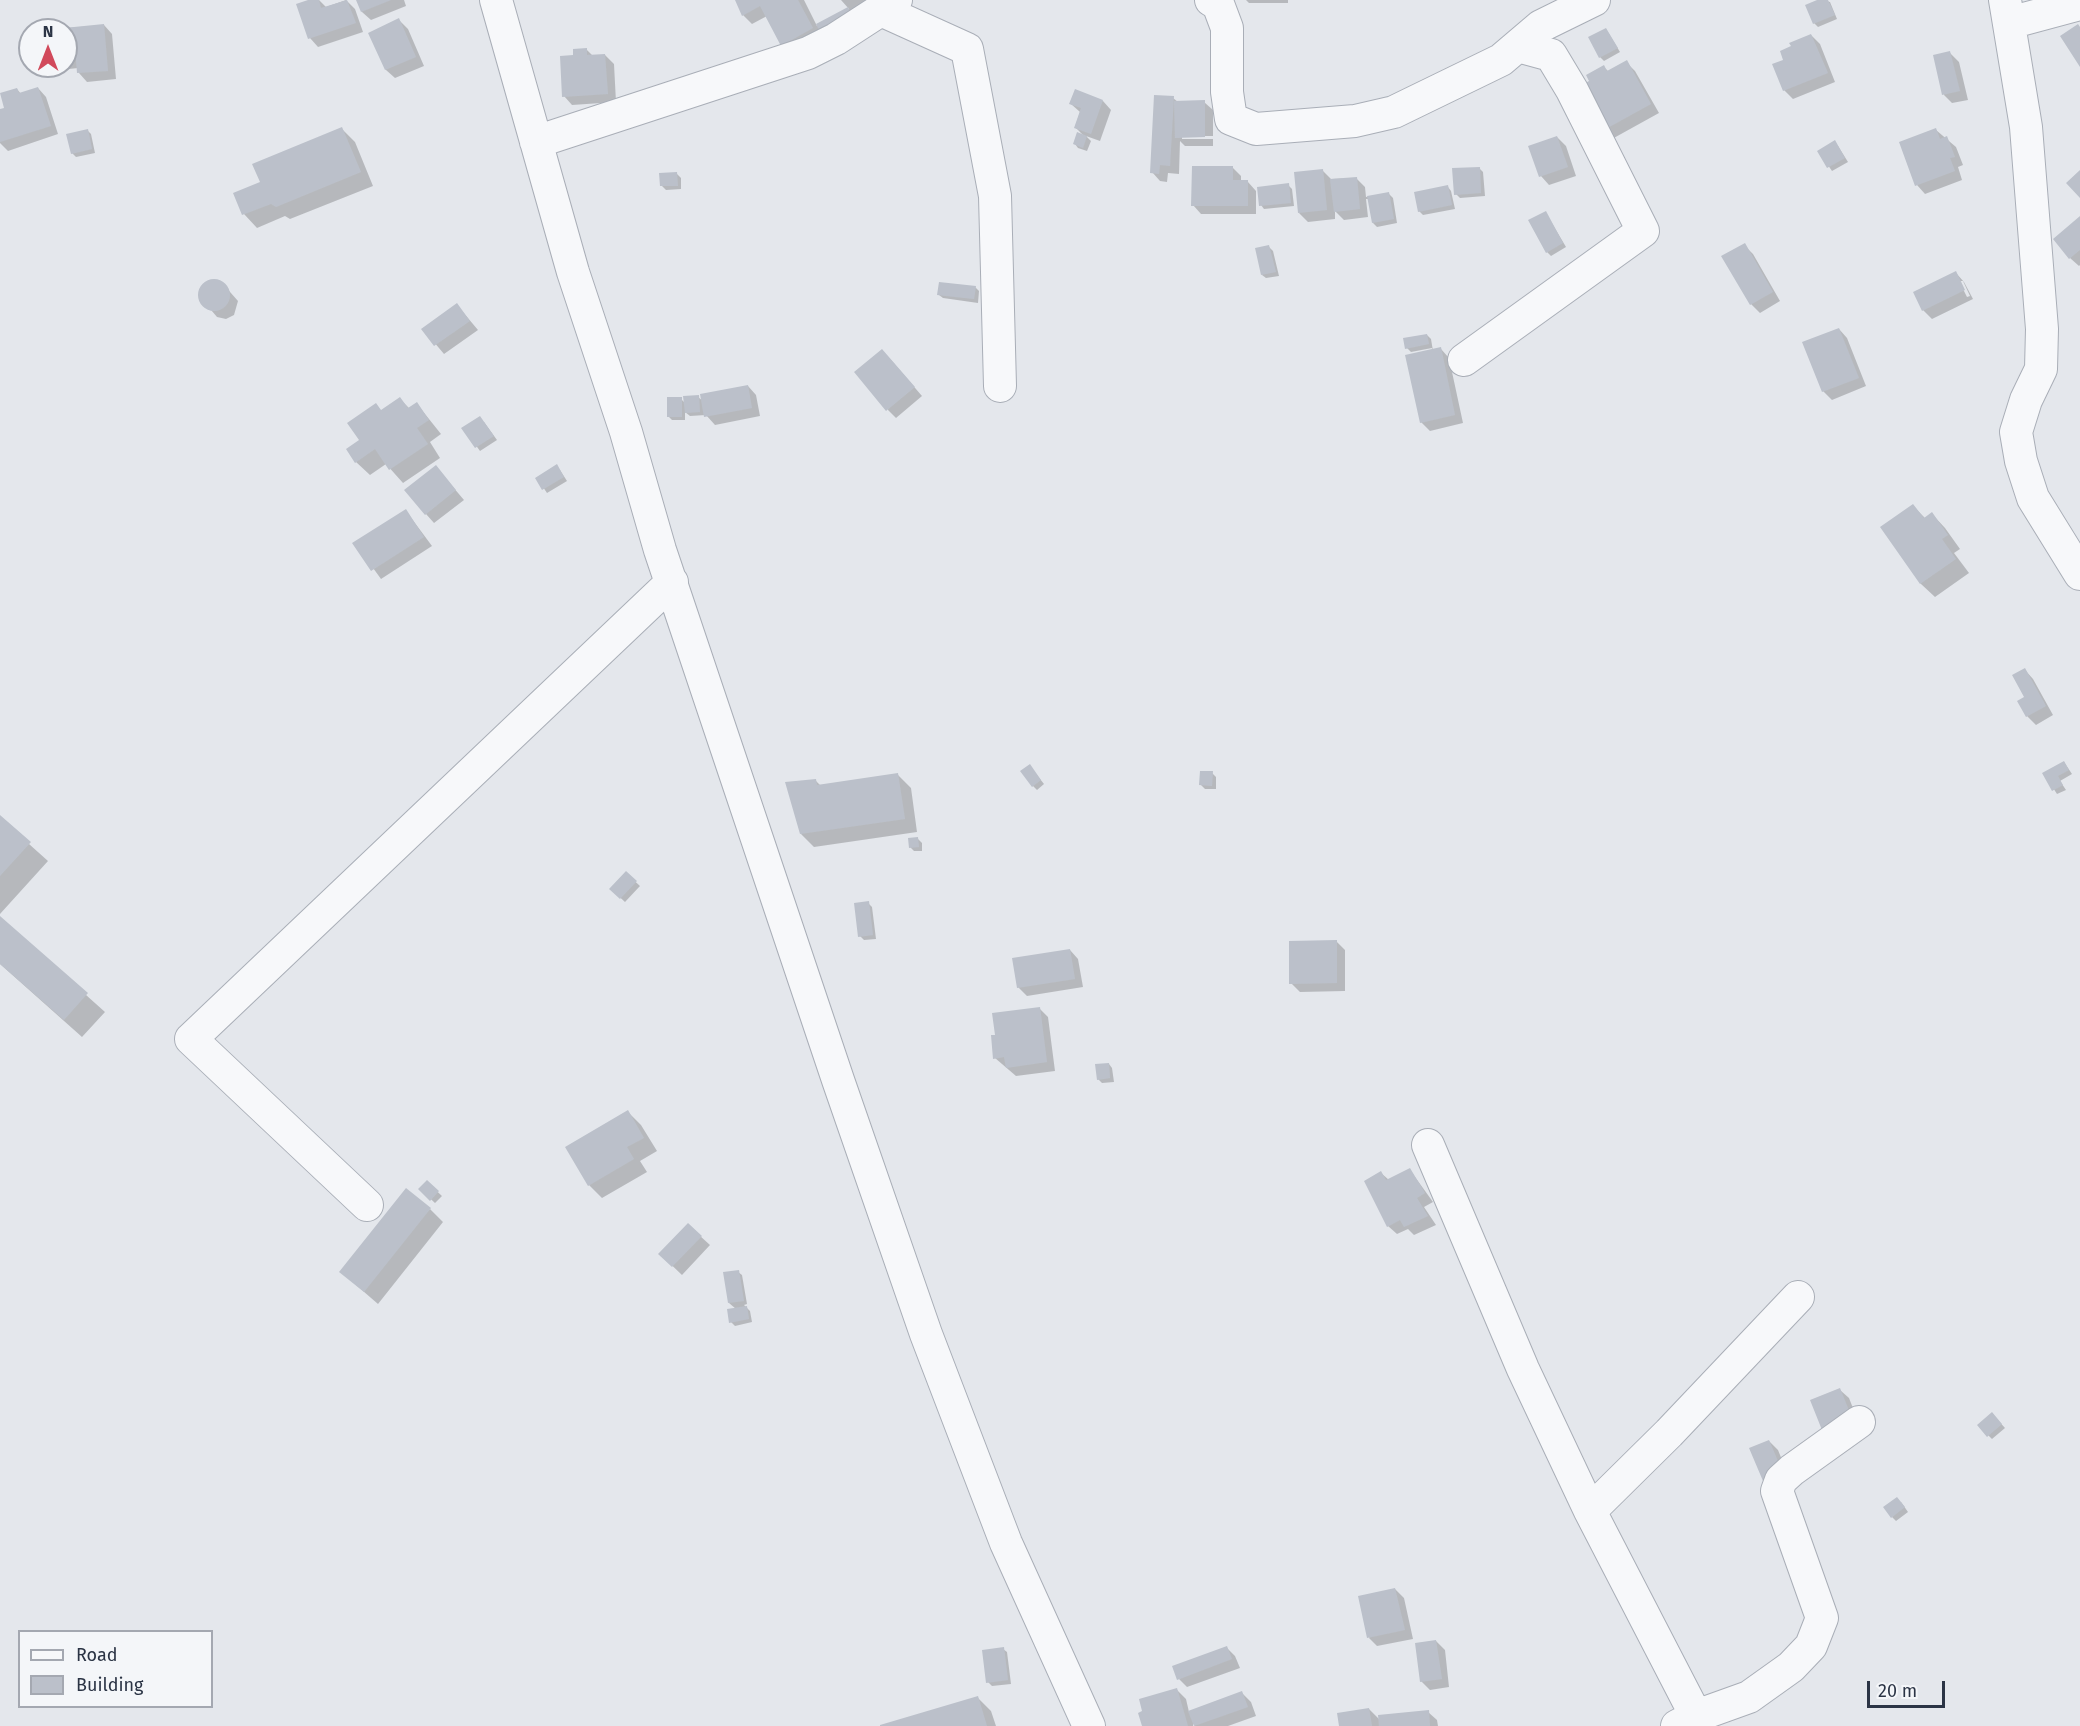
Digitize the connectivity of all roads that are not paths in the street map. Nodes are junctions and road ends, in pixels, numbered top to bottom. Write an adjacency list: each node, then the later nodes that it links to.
1 (496, 0): 8 (street)
2 (1210, 0): 7 (street)
3 (1594, 0): 7 (street)
4 (2080, 4): 6 (street)
5 (889, 5): 8 (street); 10 (street)
6 (2007, 12): 11 (street)
7 (1531, 24): 9 (street)
8 (536, 142): 12 (street)
9 (1464, 360)
10 (1000, 386)
11 (2080, 574)
12 (672, 582): 14 (street); 19 (street)
13 (1428, 1145): 17 (street)
14 (367, 1205)
15 (1798, 1297): 17 (street)
16 (1859, 1422): 18 (street)
17 (1590, 1511): 18 (street)
18 (1686, 1721)
19 (1089, 1726)

